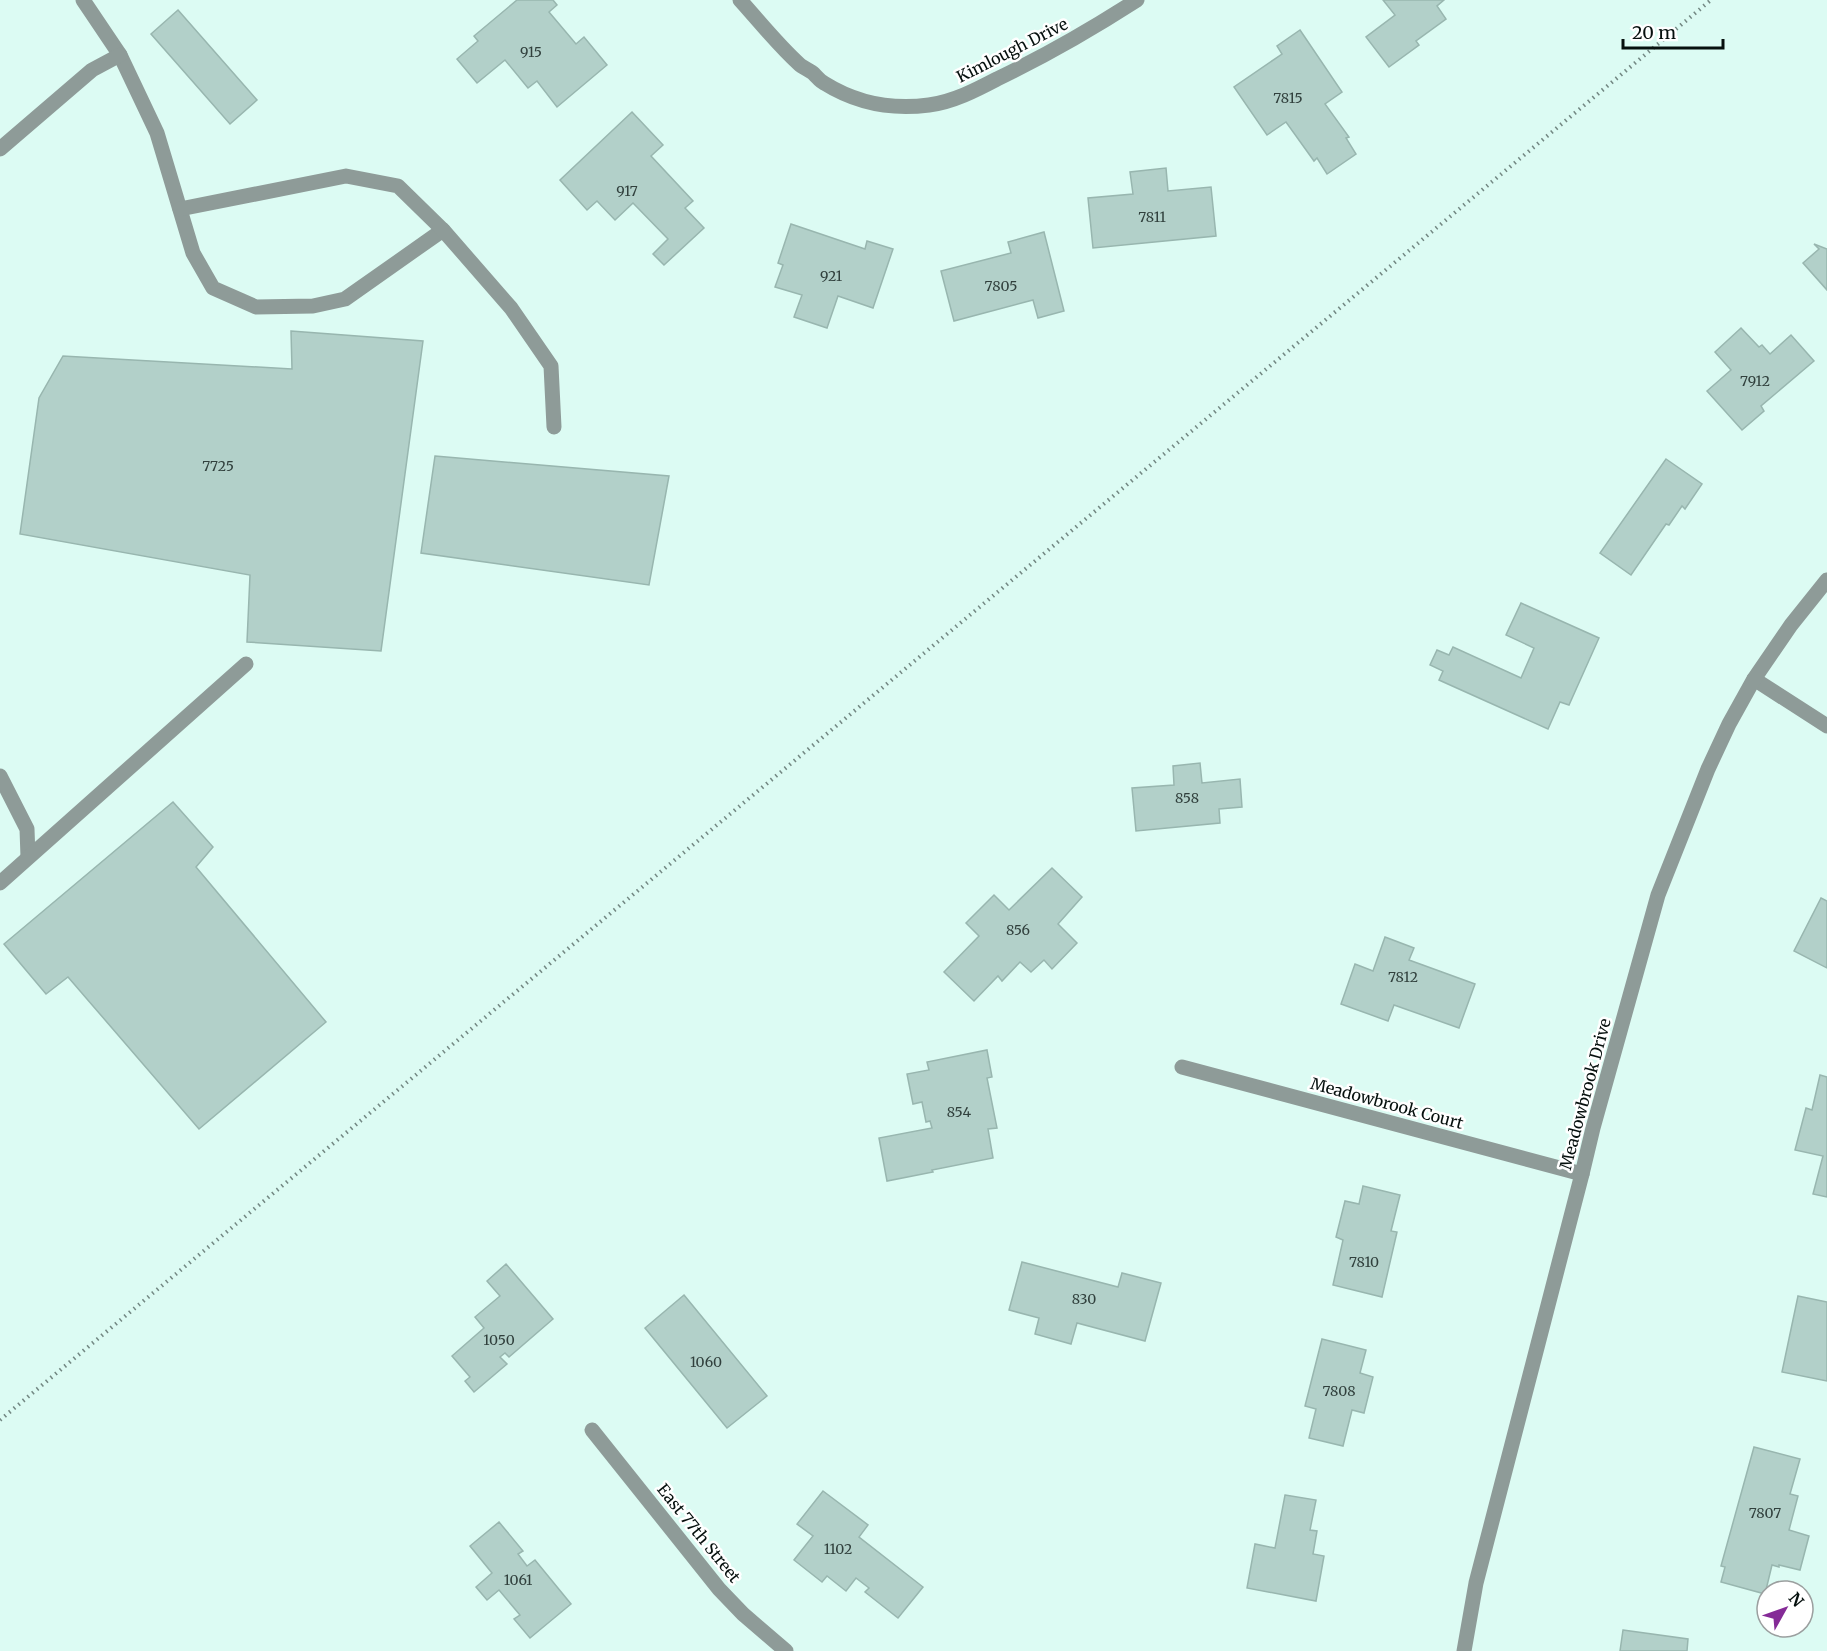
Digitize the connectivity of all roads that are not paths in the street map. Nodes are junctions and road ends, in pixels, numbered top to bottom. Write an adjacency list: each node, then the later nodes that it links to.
1 (83, 0): 4 (street)
2 (740, 0): 3 (street, Kimlough Drive)
3 (1137, 0)
4 (120, 55): 5 (street); 6 (street)
5 (0, 149)
6 (180, 209): 7 (street); 7 (street)
7 (443, 230): 8 (street)
8 (554, 427)
9 (1827, 580): 11 (street, Meadowbrook Drive)
10 (246, 664): 14 (street)
11 (1754, 679): 12 (street); 17 (street, Meadowbrook Drive)
12 (1827, 726)
13 (0, 776): 14 (street)
14 (28, 857): 15 (street)
15 (0, 883)
16 (1182, 1067): 17 (street, Meadowbrook Court)
17 (1582, 1174): 20 (street, Meadowbrook Drive)
18 (592, 1430): 19 (street, East 77th Street)
19 (786, 1651)
20 (1464, 1651)

